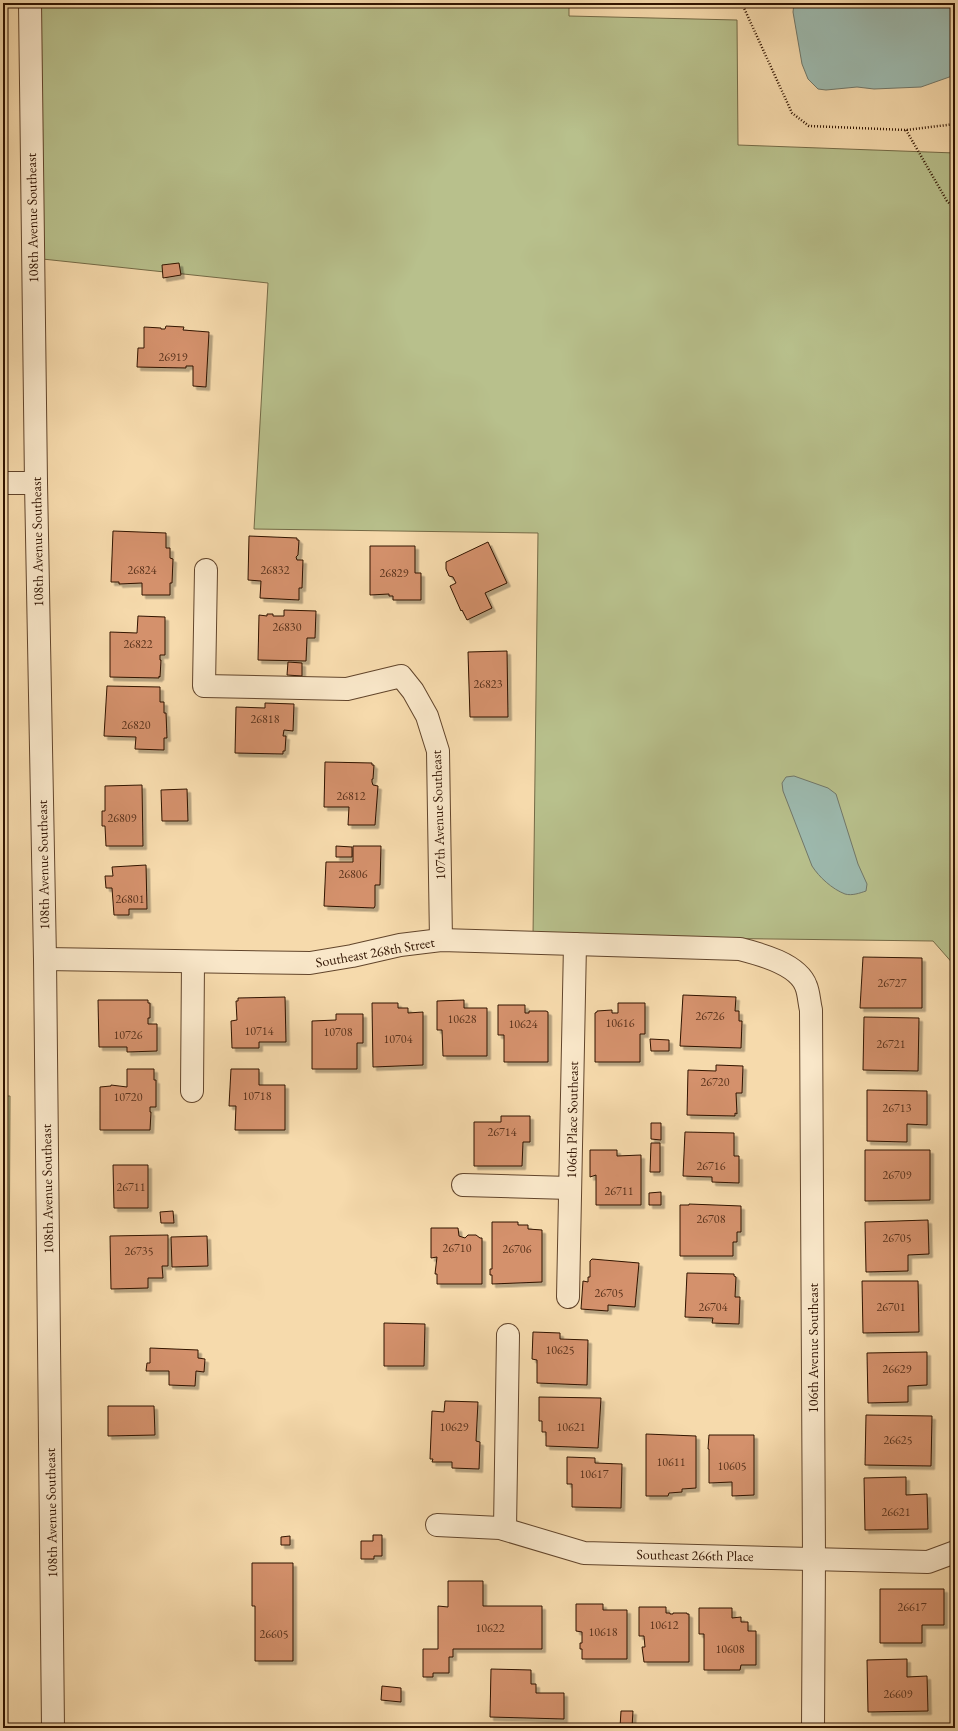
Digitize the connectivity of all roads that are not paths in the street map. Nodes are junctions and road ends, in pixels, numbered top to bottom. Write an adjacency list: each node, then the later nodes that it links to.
1 (30, 3): 3 (street, 108th Avenue Southeast)
2 (3, 483): 3 (street)
3 (36, 483): 7 (street, 108th Avenue Southeast)
4 (206, 570): 5 (street, 107th Avenue Southeast)
5 (441, 940): 6 (street, Southeast 268th Street); 8 (street, Southeast 268th Street)
6 (575, 944): 9 (street, Southeast 268th Street); 12 (street, 106th Place Southeast)
7 (45, 959): 8 (street, Southeast 268th Street); 19 (street, 108th Avenue Southeast)
8 (193, 962): 10 (street)
9 (797, 972): 18 (street, 106th Avenue Southeast)
10 (192, 1091)
11 (463, 1185): 12 (street)
12 (570, 1188): 13 (street, 106th Place Southeast)
13 (568, 1297)
14 (508, 1335): 16 (street)
15 (437, 1525): 16 (street, Southeast 266th Place)
16 (505, 1529): 18 (street, Southeast 266th Place)
17 (955, 1552): 18 (street, Southeast 266th Place)
18 (814, 1558): 20 (street, 106th Avenue Southeast)
19 (53, 1728)
20 (813, 1728)

